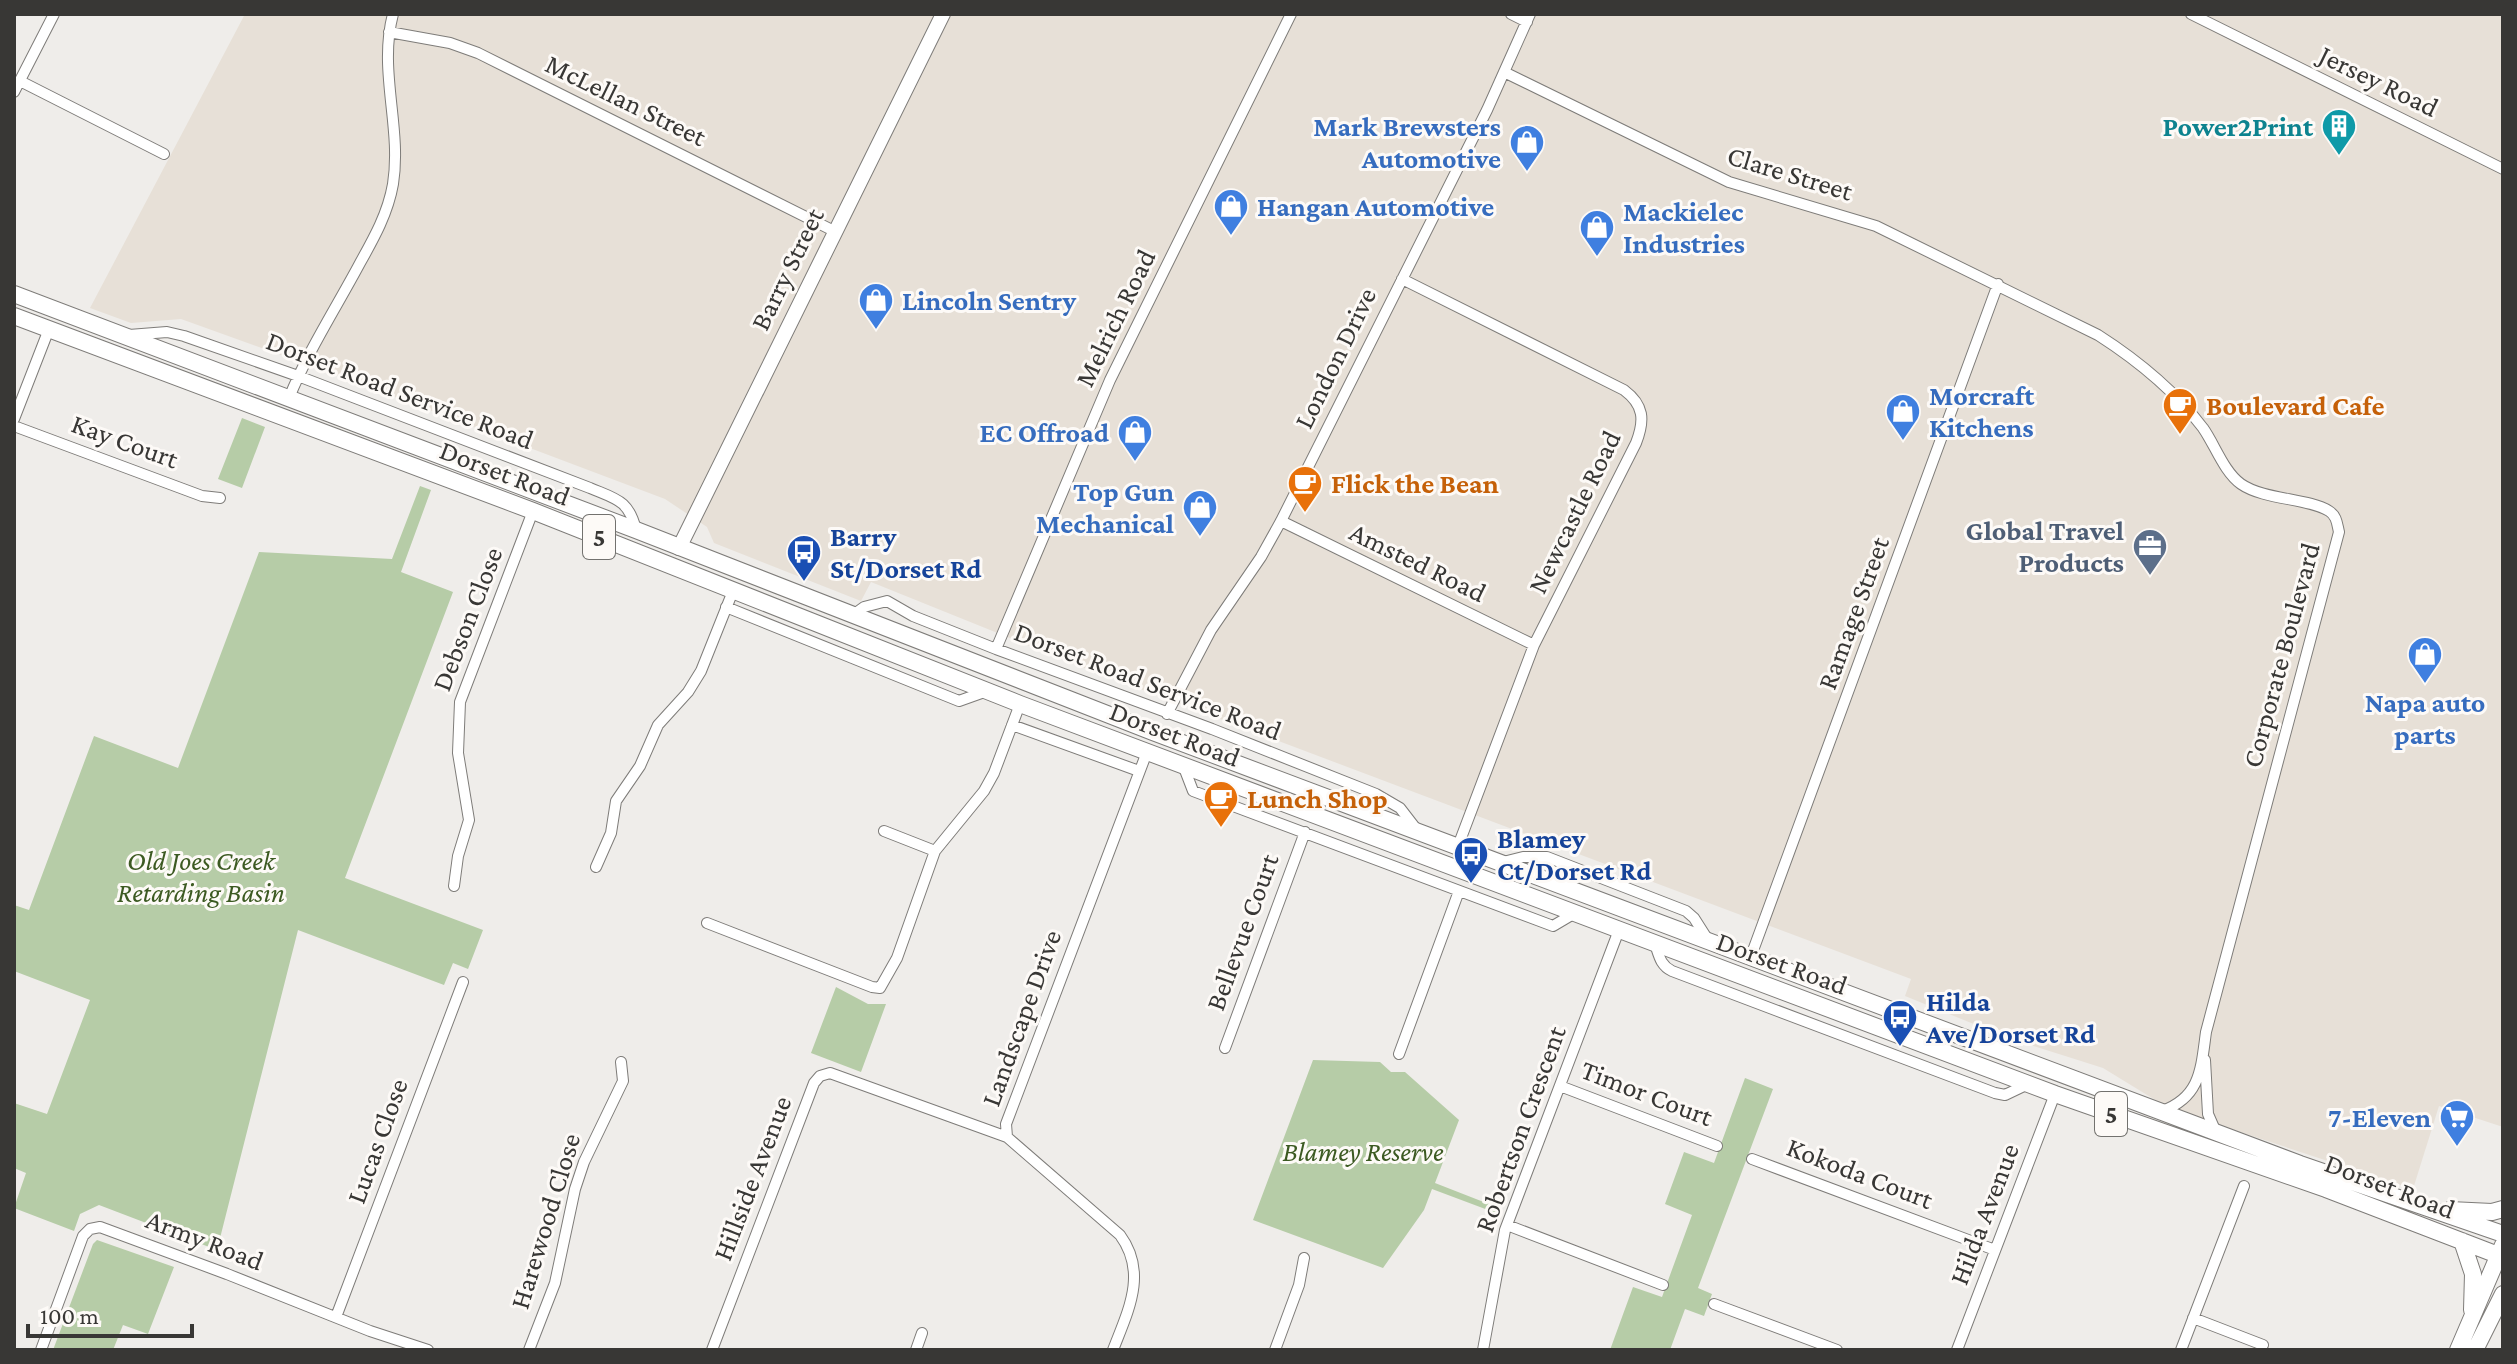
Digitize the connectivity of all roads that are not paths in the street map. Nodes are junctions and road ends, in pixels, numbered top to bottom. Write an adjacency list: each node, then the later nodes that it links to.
1 (54, 14): 10 (street)
2 (393, 14): 8 (street)
3 (943, 14): 13 (main road, Barry Street)
4 (1291, 14): 37 (street, Melrich Road)
5 (1511, 14): 7 (street)
6 (2191, 14): 12 (street, Jersey Road)
7 (1529, 18): 9 (street, London Drive)
8 (389, 32): 13 (street, McLellan Street); 22 (street)
9 (1504, 72): 14 (street, London Drive); 15 (street, Clare Street)
10 (17, 87): 11 (street)
11 (164, 154)
12 (2503, 169)
13 (834, 231): 30 (main road, Barry Street)
14 (1402, 279): 28 (street, London Drive); 36 (street, Newcastle Road)
15 (1998, 284): 19 (street, Clare Street); 63 (street, Ramage Street)
16 (14, 294): 17 (main road, Dorset Road / 5)
17 (56, 310): 20 (main road); 21 (main road, Dorset Road / 5)
18 (14, 316): 20 (main road, Dorset Road / 5)
19 (2064, 317): 69 (street, Corporate Boulevard)
20 (49, 329): 24 (street); 27 (main road, Dorset Road / 5)
21 (127, 336): 22 (street, Dorset Road Service Road); 23 (main road, Dorset Road / 5)
22 (298, 376): 23 (street); 29 (street, Dorset Road Service Road)
23 (289, 398): 29 (main road, Dorset Road / 5)
24 (14, 419)
25 (14, 426): 26 (street, Kay Court)
26 (220, 498)
27 (533, 511): 31 (main road, Dorset Road / 5); 55 (street, Debson Close)
28 (1281, 521): 36 (street, Amsted Road); 40 (street, London Drive)
29 (636, 530): 30 (main road, Dorset Road / 5)
30 (679, 548): 31 (main road); 34 (main road, Dorset Road / 5)
31 (671, 566): 32 (main road, Dorset Road / 5)
32 (733, 591): 33 (street); 35 (main road, Dorset Road / 5)
33 (726, 607): 38 (street); 54 (street)
34 (853, 615): 35 (main road); 37 (street, Dorset Road Service Road); 42 (main road, Dorset Road / 5)
35 (853, 638): 38 (main road, Dorset Road / 5)
36 (1534, 645): 51 (street, Newcastle Road)
37 (996, 649): 40 (street, Dorset Road Service Road)
38 (987, 691): 39 (main road, Dorset Road / 5)
39 (1020, 704): 41 (street); 43 (main road, Dorset Road / 5)
40 (1167, 714): 47 (street, Dorset Road Service Road)
41 (1012, 725): 45 (street); 52 (street)
42 (1153, 732): 43 (main road); 47 (main road, Dorset Road / 5)
43 (1147, 752): 44 (main road, Dorset Road / 5); 45 (street, Landscape Drive)
44 (1183, 765): 48 (street); 49 (main road, Dorset Road / 5)
45 (1139, 771): 78 (street, Landscape Drive)
46 (884, 831): 52 (street)
47 (1418, 831): 51 (main road, Dorset Road / 5)
48 (1305, 832): 50 (street); 68 (street, Bellevue Court)
49 (1373, 837): 50 (street); 58 (main road, Dorset Road / 5)
50 (1331, 842): 56 (street)
51 (1458, 846): 53 (main road, Dorset Road / 5)
52 (935, 851): 59 (street)
53 (1501, 862): 57 (main road, Dorset Road / 5); 61 (street)
54 (596, 867)
55 (454, 886)
56 (1459, 891): 58 (street); 70 (street)
57 (1627, 909): 60 (main road); 61 (main road, Dorset Road / 5)
58 (1575, 913): 60 (main road, Dorset Road / 5)
59 (707, 923)
60 (1619, 930): 62 (main road, Dorset Road / 5); 74 (street, Robertson Crescent)
61 (1708, 940): 63 (main road, Dorset Road / 5)
62 (1655, 944): 64 (main road, Dorset Road / 5); 73 (street)
63 (1751, 956): 64 (main road); 66 (main road, Dorset Road / 5)
64 (1744, 977): 67 (main road, Dorset Road / 5)
65 (463, 982): 93 (street, Lucas Close)
66 (1892, 1010): 67 (main road); 72 (main road, Dorset Road / 5)
67 (1898, 1034): 73 (main road, Dorset Road / 5)
68 (1225, 1048)
69 (2204, 1050): 76 (street, Corporate Boulevard); 77 (street, Corporate Boulevard)
70 (1399, 1054)
71 (621, 1062): 100 (street, Harewood Close)
72 (2063, 1074): 75 (main road); 76 (main road, Dorset Road / 5)
73 (2028, 1084): 75 (main road, Dorset Road / 5)
74 (1560, 1086): 79 (street, Timor Court); 84 (street, Robertson Crescent)
75 (2055, 1094): 86 (main road, Dorset Road / 5); 87 (street, Hilda Avenue)
76 (2162, 1111): 77 (main road, Dorset Road / 5)
77 (2216, 1132): 83 (main road, Dorset Road / 5)
78 (1007, 1137): 101 (street, Hillside Avenue); 103 (street, Landscape Drive)
79 (1717, 1146)
80 (1752, 1159): 87 (street, Kokoda Court)
81 (2244, 1186): 94 (street)
82 (2503, 1209): 83 (main road)
83 (2436, 1210): 85 (main road, Dorset Road / 5)
84 (1507, 1225): 90 (street); 105 (street, Robertson Crescent)
85 (2503, 1234)
86 (2462, 1241): 88 (main road, Dorset Road / 5); 95 (main road)
87 (1995, 1250): 107 (street, Hilda Avenue)
88 (2502, 1253): 95 (main road)
89 (1304, 1258): 104 (street)
90 (1663, 1285)
91 (2503, 1294): 110 (main road)
92 (1714, 1304): 106 (street)
93 (336, 1317): 98 (street, Army Road); 99 (street, Army Road)
94 (2193, 1318): 97 (street); 108 (street)
95 (2470, 1323): 109 (main road)
96 (922, 1333): 102 (street)
97 (2263, 1345)
98 (41, 1350)
99 (428, 1350)
100 (529, 1350)
101 (712, 1350)
102 (916, 1350)
103 (1113, 1350)
104 (1275, 1350)
105 (1483, 1350)
106 (1837, 1350)
107 (1957, 1350)
108 (2181, 1350)
109 (2458, 1350)
110 (2475, 1350)

